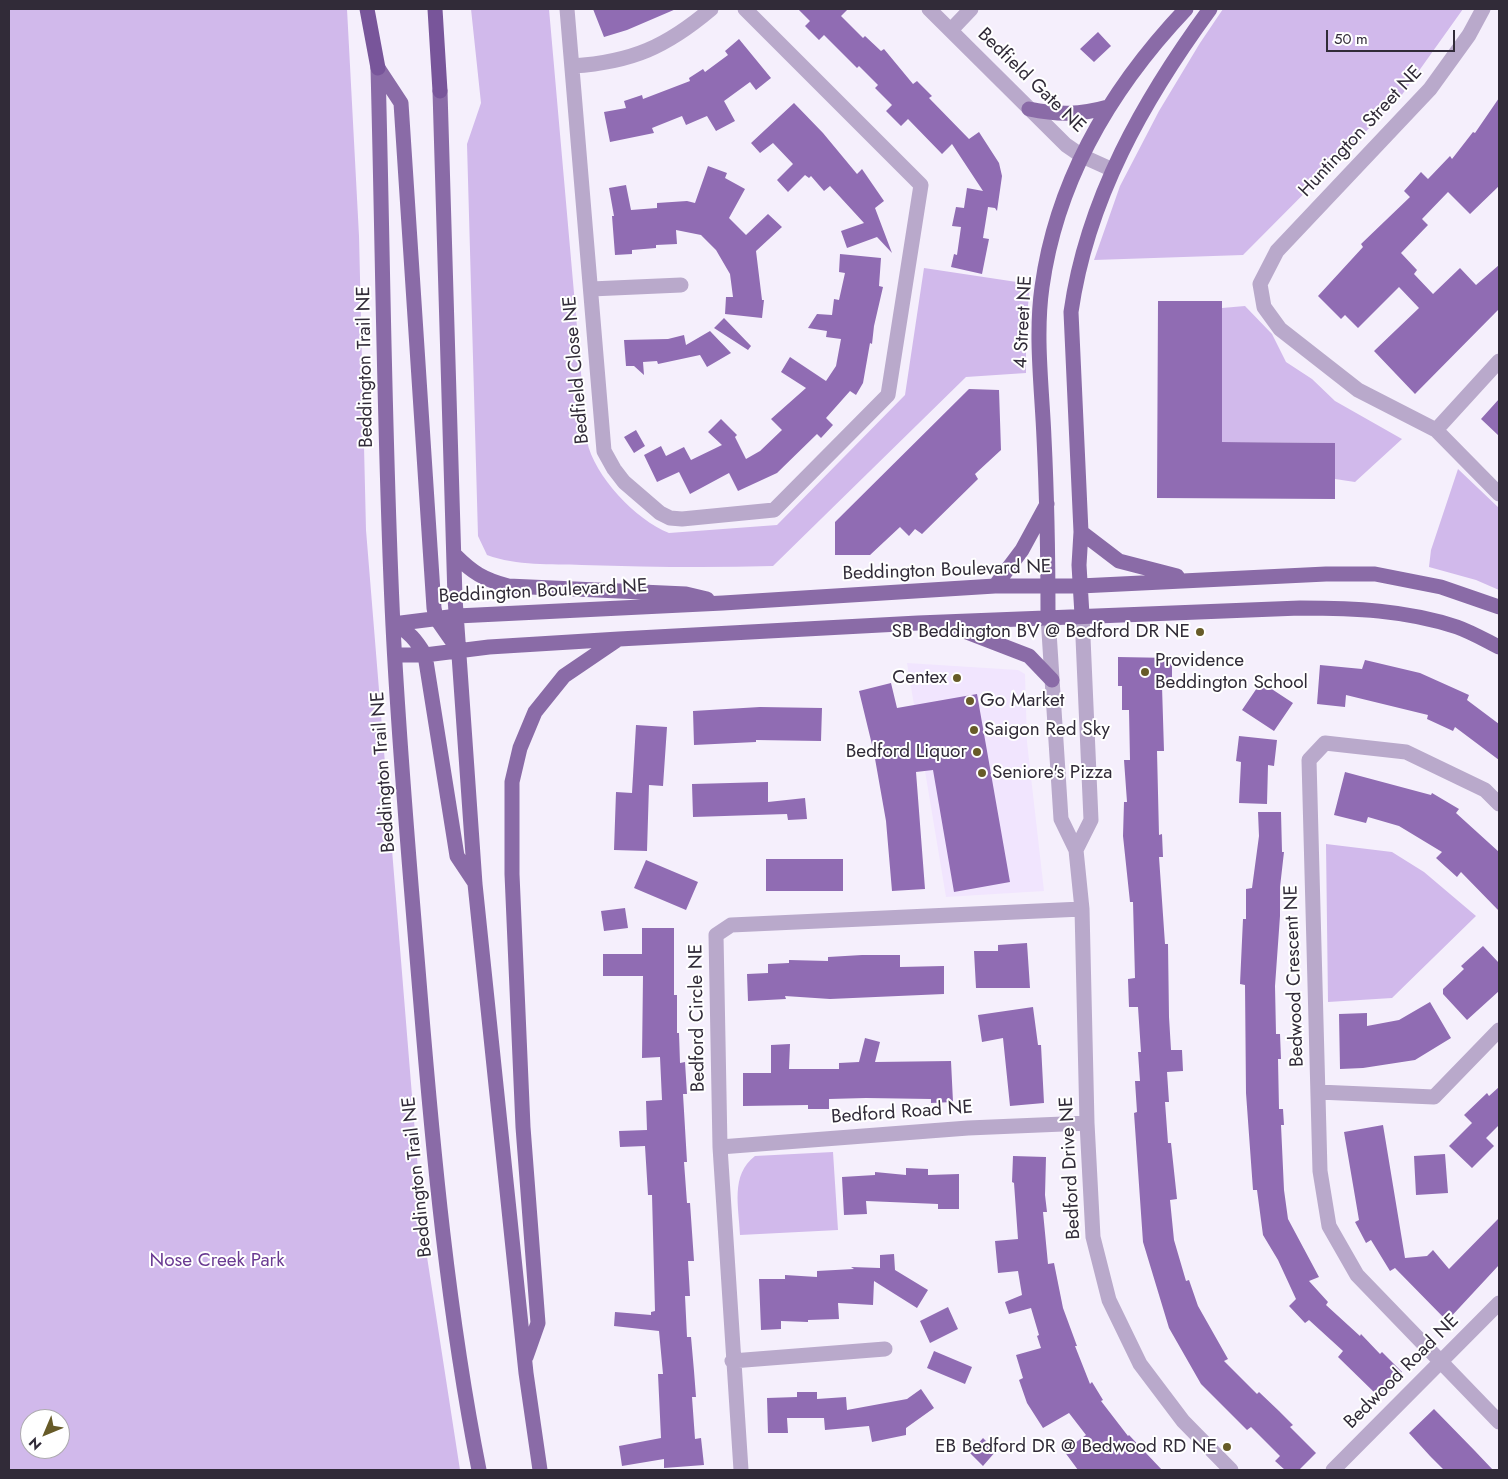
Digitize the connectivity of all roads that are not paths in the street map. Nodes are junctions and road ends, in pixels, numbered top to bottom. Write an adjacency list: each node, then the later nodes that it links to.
1 (367, 9): 13 (highway)
2 (435, 9): 14 (highway)
3 (567, 9): 12 (street, Bedfield Close NE)
4 (712, 9): 12 (street)
5 (745, 9): 20 (street, Bedfield Close NE)
6 (929, 9): 11 (street, Bedfield Gate NE)
7 (971, 9): 11 (street)
8 (1186, 9): 15 (main road, 4 Street NE)
9 (1210, 9): 18 (main road)
10 (1482, 9): 22 (street, Huntington Street NE)
11 (951, 30): 16 (street, Bedfield Gate NE)
12 (573, 66): 20 (street, Bedfield Close NE)
13 (378, 68): 36 (main road); 38 (main road, Beddington Trail NE)
14 (440, 91): 26 (main road)
15 (1108, 107): 16 (main road); 17 (main road, 4 Street NE)
16 (1029, 109): 17 (street, Bedfield Gate NE)
17 (1082, 156): 18 (street, Bedfield Gate NE); 24 (main road, 4 Street NE)
18 (1113, 170): 25 (main road)
19 (681, 285): 20 (street)
20 (591, 289)
21 (1499, 361): 22 (street)
22 (1436, 430): 23 (street, Huntington Street NE)
23 (1499, 494)
24 (1047, 502): 28 (main road); 29 (main road, 4 Street NE)
25 (1081, 532): 27 (main road); 30 (main road)
26 (455, 555): 31 (main road); 34 (main road)
27 (1193, 580): 30 (main road, Beddington Boulevard NE); 32 (main road, Beddington Boulevard NE)
28 (994, 586): 29 (main road, Beddington Boulevard NE); 31 (main road, Beddington Boulevard NE)
29 (1048, 586): 30 (main road, Beddington Boulevard NE); 35 (main road, 4 Street NE)
30 (1080, 586): 33 (main road)
31 (723, 602): 34 (main road, Beddington Boulevard NE)
32 (1499, 607)
33 (1082, 615): 35 (main road); 40 (main road); 46 (street)
34 (457, 616): 36 (main road, Beddington Boulevard NE); 41 (main road)
35 (1048, 616): 37 (main road); 44 (street, Bedford Drive NE)
36 (436, 618): 38 (main road, Beddington Boulevard NE); 41 (main road)
37 (940, 622): 39 (main road); 44 (main road)
38 (393, 624): 42 (main road, Beddington Trail NE); 43 (main road)
39 (619, 639): 41 (main road); 55 (main road)
40 (1499, 647)
41 (459, 651): 43 (main road); 47 (main road)
42 (395, 655): 43 (main road); 59 (main road, Beddington Trail NE)
43 (425, 655): 47 (main road)
44 (1052, 680): 46 (street, Bedford Drive NE)
45 (1499, 804): 50 (street, Bedwood Crescent NE)
46 (1076, 850): 48 (street, Bedford Drive NE)
47 (475, 884): 55 (main road)
48 (1082, 909): 51 (street, Bedford Drive NE); 52 (street, Bedford Circle NE)
49 (1499, 1030): 50 (street)
50 (1318, 1092): 57 (street, Bedwood Crescent NE)
51 (1087, 1123): 52 (street, Bedford Road NE); 62 (street, Bedford Drive NE)
52 (720, 1146): 56 (street, Bedford Circle NE)
53 (1499, 1303): 57 (street, Bedwood Road NE)
54 (885, 1349): 56 (street)
55 (524, 1360): 60 (main road)
56 (732, 1361): 61 (street, Bedford Circle NE)
57 (1440, 1362): 58 (street, Bedwood Crescent NE); 63 (street, Bedwood Road NE)
58 (1499, 1422)
59 (479, 1470)
60 (540, 1470)
61 (740, 1470)
62 (1231, 1470)
63 (1333, 1470)

